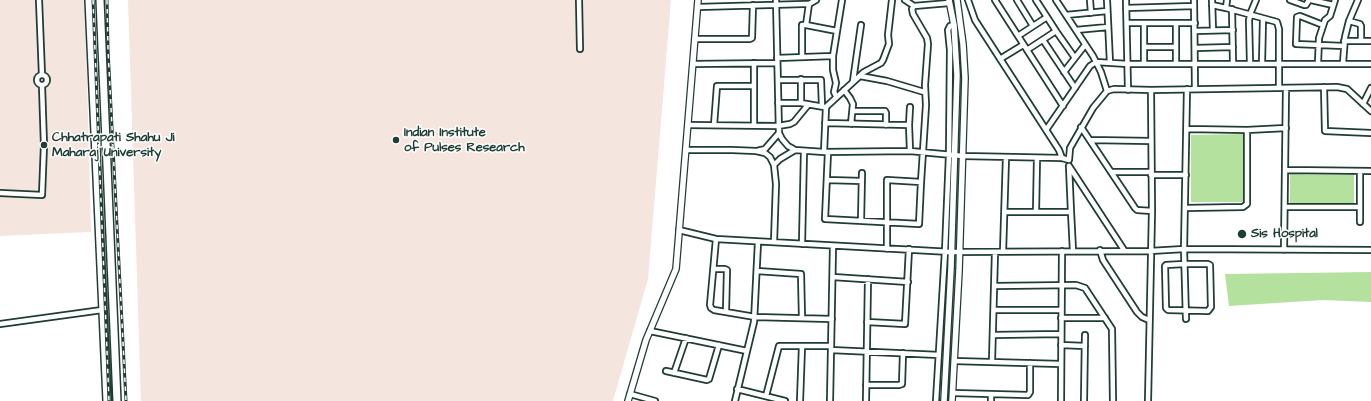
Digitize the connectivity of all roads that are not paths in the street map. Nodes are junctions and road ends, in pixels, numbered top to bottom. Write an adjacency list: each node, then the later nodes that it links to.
1 (39, 0): 165 (street)
2 (89, 0): 170 (highway)
3 (100, 0): 169 (highway)
4 (579, 0): 73 (street)
5 (698, 0): 34 (street)
6 (816, 0): 29 (street)
7 (842, 0): 57 (street)
8 (892, 0): 96 (street)
9 (904, 0): 31 (street)
10 (956, 0): 148 (street)
11 (968, 0): 78 (street)
12 (994, 0): 60 (street)
13 (1017, 0): 52 (street)
14 (1036, 0): 42 (street)
15 (1056, 0): 40 (street)
16 (1090, 0): 39 (street)
17 (1107, 0): 38 (street)
18 (1126, 0): 35 (street)
19 (1194, 0): 32 (street)
20 (1227, 0): 36 (street)
21 (1256, 0): 41 (street)
22 (1290, 0): 23 (street)
23 (1310, 0): 33 (street)
24 (1335, 0): 33 (street)
25 (1358, 0): 44 (street)
26 (949, 1): 31 (street); 147 (street)
27 (776, 2): 29 (street); 30 (street); 79 (street)
28 (1212, 3): 36 (street); 55 (street)
29 (809, 4): 47 (street)
30 (754, 5): 34 (street); 61 (street)
31 (914, 6): 112 (street)
32 (1194, 6): 35 (street); 46 (street)
33 (1333, 6): 50 (street)
34 (698, 7): 61 (street)
35 (1126, 8): 48 (street)
36 (1226, 8): 37 (street)
37 (1232, 9): 41 (street); 56 (street)
38 (1107, 11): 39 (street); 53 (street)
39 (1091, 12): 40 (street)
40 (1066, 14): 54 (street)
41 (1250, 15): 43 (street); 85 (street)
42 (1047, 17): 52 (street); 58 (street)
43 (1263, 19): 86 (street); 87 (street)
44 (1349, 21): 63 (street); 65 (street)
45 (1176, 23): 46 (street); 49 (street); 70 (street)
46 (1195, 23): 59 (street)
47 (806, 24): 57 (street); 76 (street)
48 (1127, 24): 49 (street); 91 (street)
49 (1144, 24): 69 (street)
50 (1323, 24): 68 (street); 68 (street)
51 (861, 25): 99 (street)
52 (1034, 26): 60 (street)
53 (1108, 27): 54 (street); 82 (street)
54 (1076, 30): 67 (street)
55 (1213, 30): 56 (street); 59 (street)
56 (1233, 30): 71 (street)
57 (837, 31): 75 (street)
58 (1056, 31): 62 (street); 77 (street)
59 (1195, 31): 72 (street)
60 (1018, 36): 66 (street)
61 (695, 39): 90 (street)
62 (1043, 40): 74 (street); 95 (street)
63 (1361, 41): 64 (street); 65 (street)
64 (1371, 41)
65 (1344, 43): 68 (street); 89 (street)
66 (1023, 45): 74 (street); 78 (street)
67 (1085, 45): 77 (street); 80 (street)
68 (1318, 45): 88 (street)
69 (1144, 47): 70 (street); 92 (street)
70 (1176, 47): 93 (street)
71 (1233, 47): 72 (street); 84 (street)
72 (1195, 48): 83 (street)
73 (580, 49)
74 (1027, 50): 118 (street)
75 (833, 56): 76 (street); 113 (street)
76 (802, 57): 79 (street)
77 (1075, 58): 95 (street)
78 (1000, 59): 134 (street)
79 (777, 60): 81 (street); 98 (street)
80 (1096, 62): 82 (street); 102 (street); 111 (street)
81 (754, 63): 90 (street); 100 (street)
82 (1110, 63): 91 (street)
83 (1195, 63): 84 (street); 93 (street); 106 (street)
84 (1233, 63): 85 (street)
85 (1250, 63): 86 (street)
86 (1262, 63): 87 (street)
87 (1279, 63): 88 (street); 103 (street)
88 (1318, 63): 89 (street)
89 (1344, 63): 94 (street)
90 (693, 64): 125 (street)
91 (1128, 64): 92 (street); 108 (street)
92 (1144, 64): 93 (street)
93 (1176, 64)
94 (1371, 64)
95 (1064, 72): 102 (street)
96 (860, 76): 99 (street); 112 (street)
97 (801, 79): 98 (street); 115 (street); 119 (street)
98 (778, 80): 114 (street)
99 (854, 81): 107 (street)
100 (754, 86): 126 (street); 127 (street)
101 (1324, 87): 104 (street); 117 (street); 137 (street)
102 (1075, 88): 118 (street)
103 (1279, 88): 104 (street); 106 (street)
104 (1286, 88): 132 (street)
105 (1371, 88): 117 (street)
106 (1196, 89): 110 (street)
107 (844, 90): 113 (street); 121 (street)
108 (1128, 90): 109 (street); 111 (street)
109 (1151, 90): 110 (street); 139 (street)
110 (1187, 90): 133 (street)
111 (1107, 91): 131 (street)
112 (924, 92): 146 (street)
113 (836, 96): 119 (street)
114 (778, 103): 115 (street); 130 (street)
115 (801, 103): 116 (street)
116 (808, 104): 119 (street); 130 (street)
117 (1363, 104): 122 (street)
118 (1063, 106): 134 (street)
119 (824, 107): 123 (street)
120 (910, 107): 129 (street)
121 (853, 111): 124 (street); 128 (street)
122 (1371, 111)
123 (825, 123): 124 (street); 145 (street)
124 (851, 124): 128 (street)
125 (688, 125): 126 (street); 140 (street)
126 (714, 125): 127 (street)
127 (754, 125): 130 (street)
128 (886, 125): 129 (street)
129 (909, 125): 144 (street)
130 (778, 126): 136 (street)
131 (1081, 127): 138 (street); 152 (street)
132 (1286, 128): 135 (street); 155 (street)
133 (1187, 129): 135 (street); 161 (street)
134 (1046, 130): 151 (street)
135 (1247, 130): 168 (street)
136 (778, 133): 141 (street); 142 (street)
137 (1371, 133)
138 (1090, 140): 139 (street); 158 (street)
139 (1151, 141): 160 (street)
140 (686, 150): 142 (street); 178 (street)
141 (796, 150): 143 (street); 153 (street)
142 (756, 151): 153 (street)
143 (804, 151): 145 (street); 182 (street)
144 (910, 151): 145 (street); 146 (street)
145 (826, 152): 162 (street)
146 (922, 152): 147 (street); 164 (street)
147 (952, 155): 148 (street); 192 (street)
148 (963, 156): 149 (street); 195 (street)
149 (1006, 157): 150 (street); 172 (street)
150 (1037, 158): 151 (street); 173 (street)
151 (1062, 158): 152 (street)
152 (1069, 160): 154 (street)
153 (774, 166): 181 (street)
154 (1068, 166): 174 (street); 188 (street)
155 (1286, 170): 156 (street); 166 (street)
156 (1360, 171): 157 (street); 167 (street)
157 (1371, 171)
158 (1111, 172): 160 (street); 171 (street)
159 (862, 173): 163 (street)
160 (1151, 174): 161 (street); 171 (street)
161 (1186, 175): 168 (street)
162 (826, 180): 163 (street); 175 (street)
163 (862, 181): 175 (street)
164 (920, 182): 177 (street); 177 (street)
165 (0, 193)
166 (1285, 207): 167 (street); 190 (street)
167 (1360, 207): 176 (street)
168 (1185, 208): 186 (street)
169 (109, 209): 170 (highway); 247 (highway)
170 (98, 210): 206 (highway)
171 (1152, 211): 189 (street)
172 (1005, 212): 173 (street); 197 (street)
173 (1036, 212): 174 (street)
174 (1071, 212): 194 (street)
175 (861, 221): 177 (street)
176 (1360, 222)
177 (887, 223): 184 (street)
178 (679, 230): 179 (street); 220 (street)
179 (716, 239): 180 (street); 199 (street)
180 (758, 242): 181 (street); 200 (street)
181 (774, 242): 182 (street)
182 (802, 244): 183 (street)
183 (833, 246): 184 (street); 201 (street)
184 (887, 249): 185 (street)
185 (909, 249): 192 (street); 203 (street)
186 (1184, 249): 189 (street); 190 (street); 198 (street)
187 (1100, 250): 188 (street); 194 (street); 216 (street)
188 (1124, 250): 189 (street)
189 (1150, 250): 216 (street)
190 (1284, 250): 191 (street)
191 (1371, 250)
192 (948, 251): 195 (street); 233 (street); 256 (street)
193 (1062, 251): 194 (street); 197 (street); 205 (street)
194 (1073, 251)
195 (960, 252): 196 (street); 234 (street)
196 (995, 252): 197 (street); 204 (street)
197 (1003, 252)
198 (1184, 264): 209 (street); 209 (street); 209 (street)
199 (714, 269): 210 (street); 210 (street)
200 (756, 271): 211 (street); 212 (street)
201 (833, 277): 202 (street); 215 (street)
202 (868, 279): 203 (street); 218 (street)
203 (908, 282): 218 (street)
204 (994, 286): 205 (street); 207 (street)
205 (1061, 286): 208 (street); 214 (street)
206 (102, 310): 219 (street); 246 (highway)
207 (994, 310): 208 (street); 222 (street)
208 (1061, 310): 213 (street)
209 (1186, 310): 217 (street)
210 (726, 311): 211 (street)
211 (755, 317): 212 (street); 230 (street)
212 (802, 318): 215 (street)
213 (1061, 318): 214 (street); 221 (street)
214 (1105, 318): 261 (street)
215 (832, 319): 229 (street)
216 (1149, 320): 262 (street)
217 (1186, 320)
218 (867, 322): 231 (street)
219 (0, 324)
220 (650, 331): 224 (street); 243 (street)
221 (1061, 334): 222 (street); 226 (street)
222 (993, 335): 235 (street)
223 (1085, 335): 228 (street)
224 (686, 338): 225 (street); 239 (street)
225 (719, 345): 230 (street); 239 (street)
226 (1061, 345): 228 (street); 237 (street)
227 (802, 346): 229 (street); 245 (street); 252 (street)
228 (1085, 346): 260 (street)
229 (831, 348): 231 (street); 253 (street)
230 (747, 351): 241 (street)
231 (867, 351): 232 (street); 240 (street)
232 (903, 353): 233 (street); 240 (street)
233 (939, 355): 255 (street)
234 (954, 361): 235 (street); 242 (street)
235 (992, 361): 236 (street)
236 (1030, 363): 237 (street); 244 (street)
237 (1061, 364): 259 (street)
238 (666, 371): 239 (street)
239 (674, 373)
240 (866, 385): 254 (street)
241 (738, 390): 245 (street); 250 (street)
242 (953, 393): 244 (street); 257 (street)
243 (630, 394): 248 (street); 249 (street)
244 (991, 395): 258 (street)
245 (766, 396): 251 (street)
246 (107, 401)
247 (117, 401)
248 (628, 401)
249 (655, 401)
250 (735, 401)
251 (785, 401)
252 (800, 401)
253 (830, 401)
254 (866, 401)
255 (936, 401)
256 (944, 401)
257 (952, 401)
258 (991, 401)
259 (1061, 401)
260 (1084, 401)
261 (1113, 401)
262 (1148, 401)

